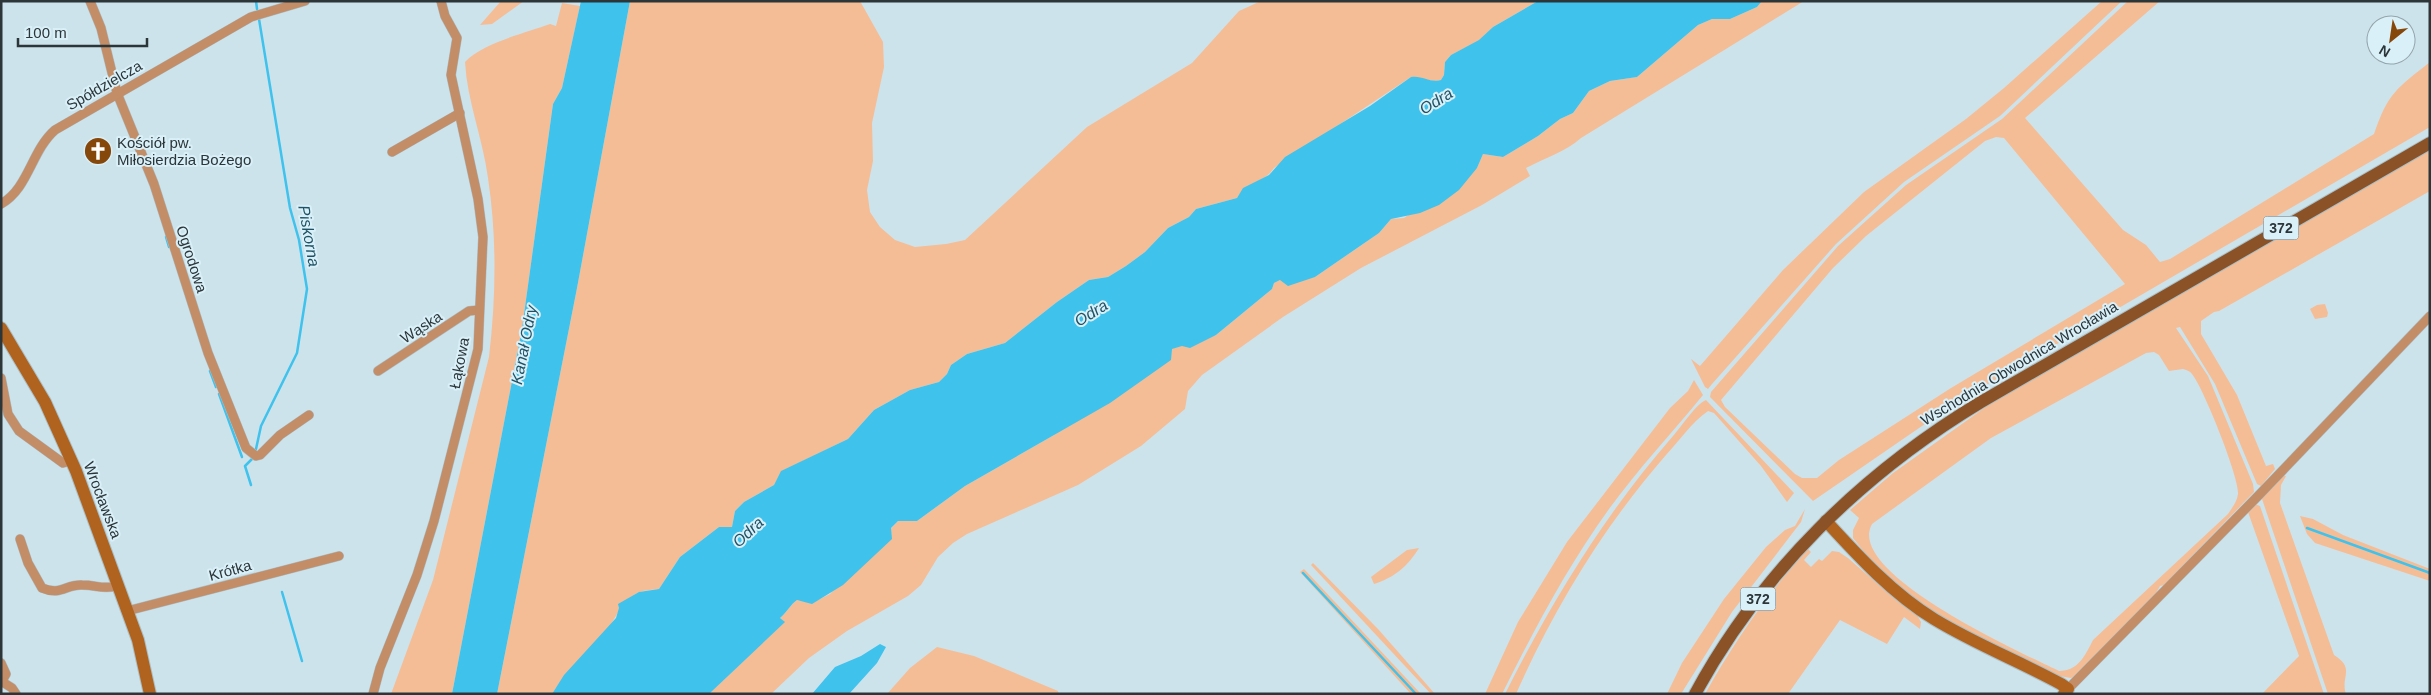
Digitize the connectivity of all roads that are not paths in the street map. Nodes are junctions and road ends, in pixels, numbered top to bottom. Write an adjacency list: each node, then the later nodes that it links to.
1 (90, 1): 4 (street, Ogrodowa)
2 (305, 1): 4 (street, Spółdzielcza)
3 (441, 1): 5 (street, Łąkowa)
4 (117, 93): 8 (street, Spółdzielcza); 14 (street, Ogrodowa)
5 (460, 113): 7 (street); 9 (street, Łąkowa)
6 (2430, 143): 16 (main road, Wschodnia Obwodnica Wrocławia / 372)
7 (392, 152)
8 (1, 204)
9 (479, 310): 12 (street, Wąska); 26 (street, Łąkowa)
10 (2430, 316): 23 (street)
11 (1, 328): 15 (main road, Wrocławska)
12 (378, 371)
13 (1, 378): 15 (street)
14 (309, 415)
15 (71, 461): 19 (main road, Wrocławska)
16 (1826, 521): 23 (main road); 27 (main road, Wschodnia Obwodnica Wrocławia / 372)
17 (20, 539): 19 (street)
18 (339, 556): 20 (street, Krótka)
19 (118, 586): 20 (main road, Wrocławska)
20 (127, 611): 25 (main road, Wrocławska)
21 (1, 663): 22 (street)
22 (2, 681): 24 (street)
23 (2066, 691)
24 (16, 694)
25 (150, 694)
26 (373, 694)
27 (1695, 694)

